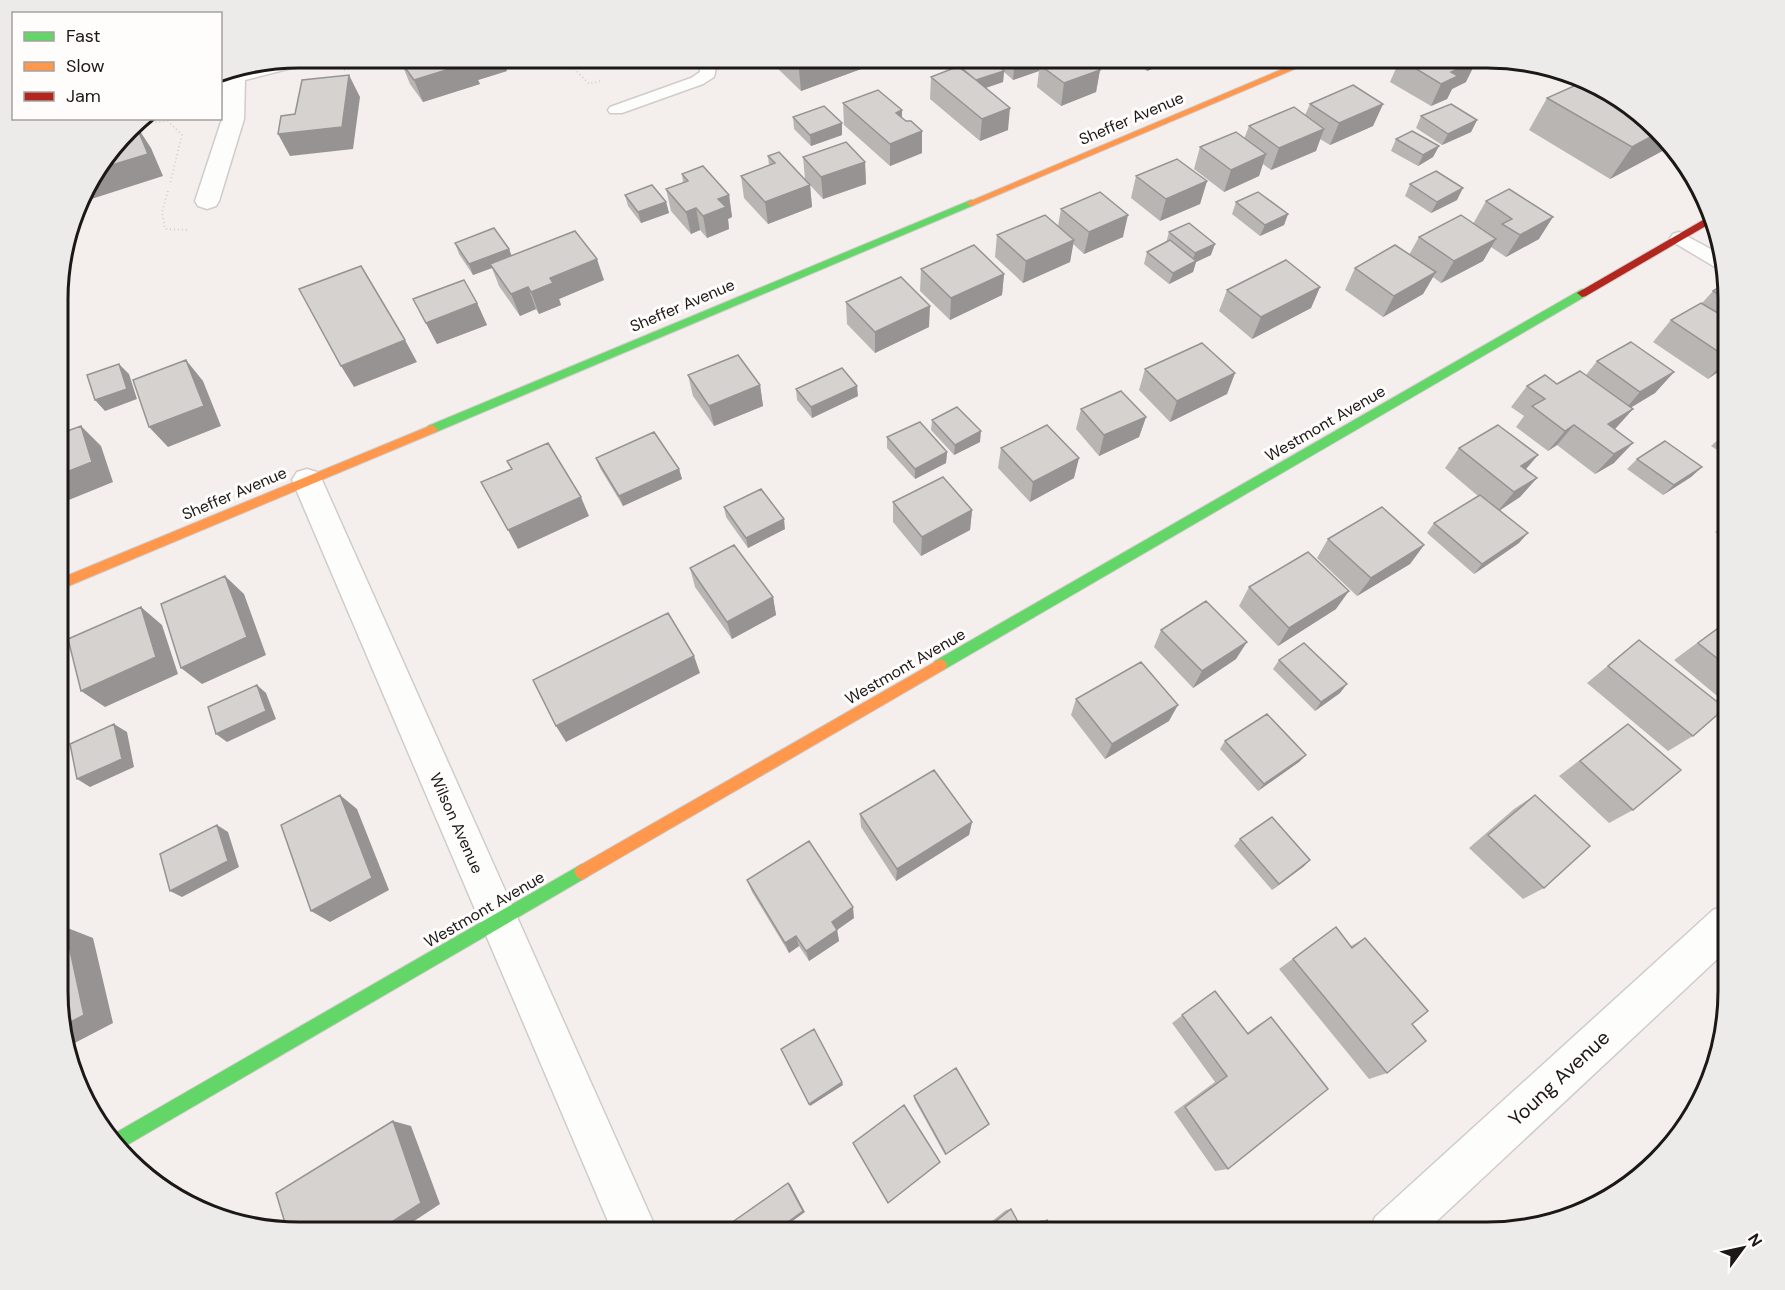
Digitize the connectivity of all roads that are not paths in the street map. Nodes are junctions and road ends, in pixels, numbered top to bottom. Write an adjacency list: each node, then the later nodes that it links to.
1 (709, 68): 4 (lane)
2 (1293, 68): 9 (street, Sheffer Avenue)
3 (230, 78): 5 (street)
4 (616, 110)
5 (207, 201)
6 (1704, 222): 7 (street, Westmont Avenue)
7 (1679, 238): 8 (lane); 11 (street, Westmont Avenue)
8 (1714, 258)
9 (307, 480): 10 (street, Sheffer Avenue); 11 (street, Wilson Avenue)
10 (68, 581)
11 (500, 919): 13 (street, Westmont Avenue); 14 (street, Wilson Avenue)
12 (1718, 933): 15 (street, Young Avenue)
13 (121, 1139)
14 (631, 1222)
15 (1403, 1222)

